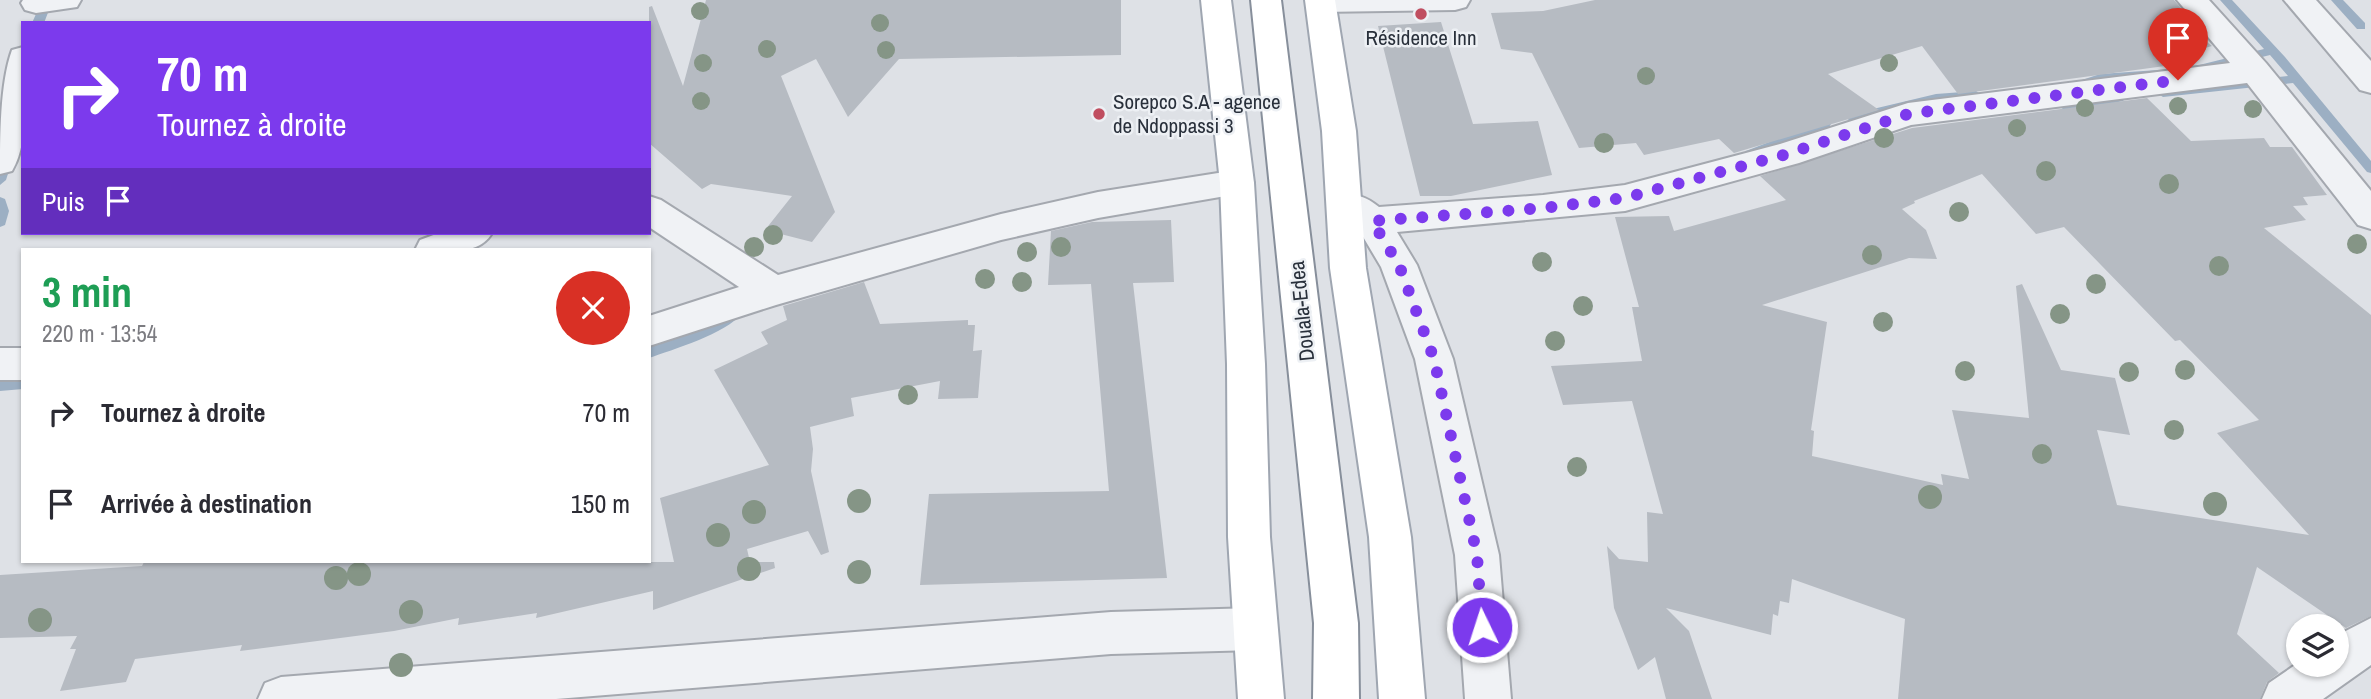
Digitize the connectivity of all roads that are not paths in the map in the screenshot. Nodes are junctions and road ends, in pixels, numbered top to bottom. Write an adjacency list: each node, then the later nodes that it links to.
1 (66, 0): 8 (street)
2 (1216, 0): 16 (main road)
3 (1266, 0): 26 (main road, Douala-Edea)
4 (1455, 0): 7 (street)
5 (2192, 0): 13 (street)
6 (2299, 0): 11 (street)
7 (1320, 1): 17 (main road)
8 (34, 9)
9 (21, 33): 10 (street)
10 (0, 38)
11 (2356, 51): 14 (street)
12 (21, 66): 15 (street)
13 (2255, 71): 17 (street); 19 (street)
14 (2371, 82)
15 (0, 162)
16 (1237, 184): 22 (street); 27 (main road)
17 (1357, 209): 36 (main road); 37 (street)
18 (651, 210): 22 (street)
19 (2371, 216)
20 (469, 235): 21 (street)
21 (438, 248)
22 (774, 291): 23 (street)
23 (651, 330)
24 (0, 364): 25 (street)
25 (21, 364)
26 (1336, 623): 34 (main road, Douala-Edea); 35 (main road, Douala-Edea)
27 (1255, 629): 31 (street); 33 (main road)
28 (2371, 639): 29 (street)
29 (2349, 654)
30 (2316, 677): 38 (street)
31 (542, 689): 32 (street)
32 (281, 699)
33 (1261, 699)
34 (1336, 699)
35 (1353, 699)
36 (1402, 699)
37 (1488, 699)
38 (2285, 699)

